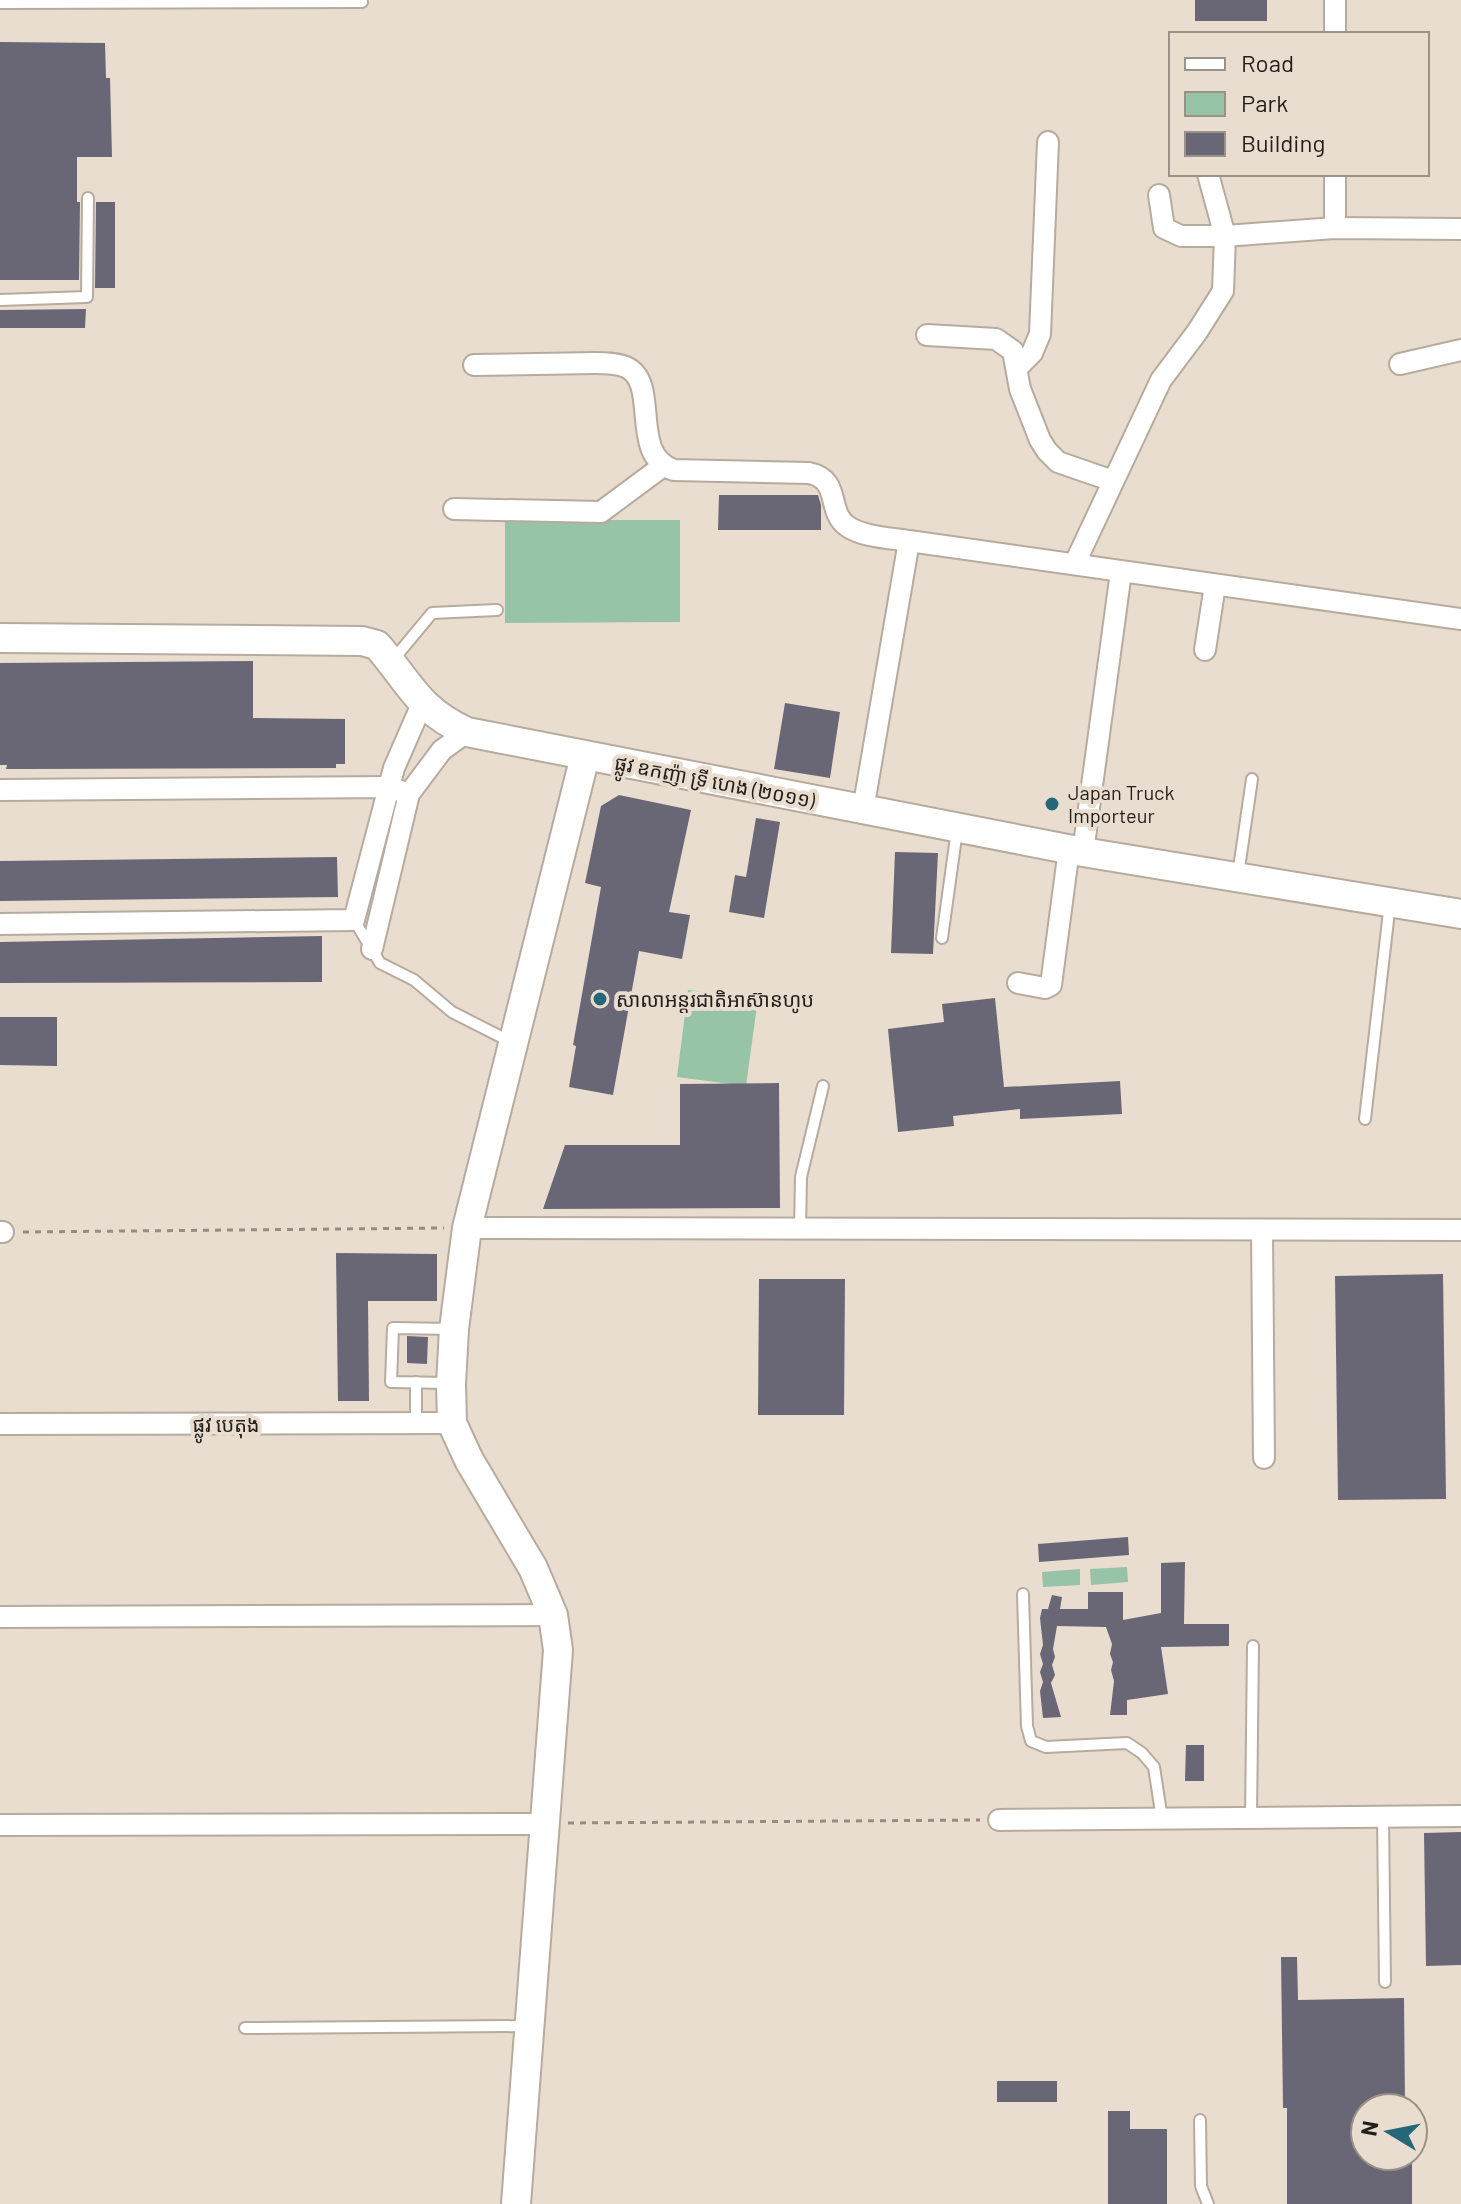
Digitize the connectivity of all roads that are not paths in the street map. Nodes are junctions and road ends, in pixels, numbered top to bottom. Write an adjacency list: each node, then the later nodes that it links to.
1 (1335, 0): 5 (street)
2 (198, 2): 3 (lane); 4 (lane)
3 (362, 2)
4 (0, 3)
5 (1335, 32)
6 (1048, 142): 19 (street)
7 (1209, 176): 13 (street)
8 (1335, 176): 11 (street)
9 (1159, 195): 13 (street)
10 (88, 198): 14 (lane)
11 (1335, 228): 12 (street); 13 (street)
12 (1461, 229)
13 (1225, 236): 21 (street)
14 (0, 300)
15 (927, 335): 19 (street)
16 (1461, 350): 17 (street)
17 (1400, 364)
18 (474, 365): 20 (street)
19 (1018, 367): 21 (street)
20 (663, 466): 22 (street); 23 (street)
21 (1113, 481): 24 (street)
22 (454, 509)
23 (909, 541): 24 (street); 39 (street)
24 (1075, 563): 25 (street)
25 (1121, 572): 26 (street); 41 (street)
26 (1215, 585): 28 (street); 30 (street)
27 (497, 610): 31 (lane)
28 (1461, 619)
29 (0, 638): 31 (main road, ផ្លូវ ឧកញ៉ា ទ្រី ហេង (២០១១))
30 (1205, 650)
31 (391, 661): 32 (main road, ផ្លូវ ឧកញ៉ា ទ្រី ហេង (២០១១))
32 (422, 704): 33 (main road, ផ្លូវ ឧកញ៉ា ទ្រី ហេង (២០១១)); 36 (street)
33 (467, 732): 34 (main road, ផ្លូវ ឧកញ៉ា ទ្រី ហេង (២០១១)); 38 (street)
34 (585, 756): 39 (main road, ផ្លូវ ឧកញ៉ា ទ្រី ហេង (២០១១)); 50 (main road)
35 (1252, 779): 42 (lane)
36 (389, 787): 37 (street); 38 (street); 45 (street)
37 (0, 790)
38 (409, 794): 48 (street)
39 (863, 810): 40 (main road, ផ្លូវ ឧកញ៉ា ទ្រី ហេង (២០១១))
40 (958, 828): 41 (main road, ផ្លូវ ឧកញ៉ា ទ្រី ហេង (២០១១)); 47 (lane)
41 (1076, 851): 42 (main road, ផ្លូវ ឧកញ៉ា ទ្រី ហេង (២០១១)); 49 (street)
42 (1238, 877): 43 (main road, ផ្លូវ ឧកញ៉ា ទ្រី ហេង (២០១១))
43 (1390, 903): 44 (main road, ផ្លូវ ឧកញ៉ា ទ្រី ហេង (២០១១)); 52 (lane)
44 (1461, 914)
45 (354, 920): 46 (street); 48 (lane)
46 (0, 924)
47 (942, 938)
48 (372, 949): 50 (lane)
49 (1018, 983)
50 (513, 1043): 53 (main road)
51 (823, 1086): 54 (lane)
52 (1365, 1119)
53 (467, 1228): 54 (street); 57 (main road)
54 (800, 1229): 55 (street)
55 (1262, 1230): 56 (street); 63 (street)
56 (1461, 1230)
57 (454, 1329): 58 (lane); 59 (main road)
58 (416, 1382): 59 (lane); 60 (lane)
59 (451, 1384): 61 (main road)
60 (416, 1423): 61 (street, ផ្លូវ បេតុង); 62 (street, ផ្លូវ បេតុង)
61 (452, 1423): 65 (main road)
62 (0, 1424)
63 (1264, 1458)
64 (1023, 1594): 71 (lane)
65 (553, 1615): 66 (street); 73 (main road)
66 (0, 1617)
67 (1253, 1646): 70 (lane)
68 (1461, 1816): 69 (street)
69 (1383, 1817): 70 (street); 75 (lane)
70 (1251, 1818): 71 (street)
71 (1162, 1819): 72 (street)
72 (999, 1820)
73 (544, 1824): 74 (street); 76 (main road)
74 (0, 1825)
75 (1385, 1982)
76 (529, 2026): 77 (lane); 79 (main road)
77 (245, 2028)
78 (1200, 2120): 80 (lane)
79 (516, 2204)
80 (1208, 2204)

